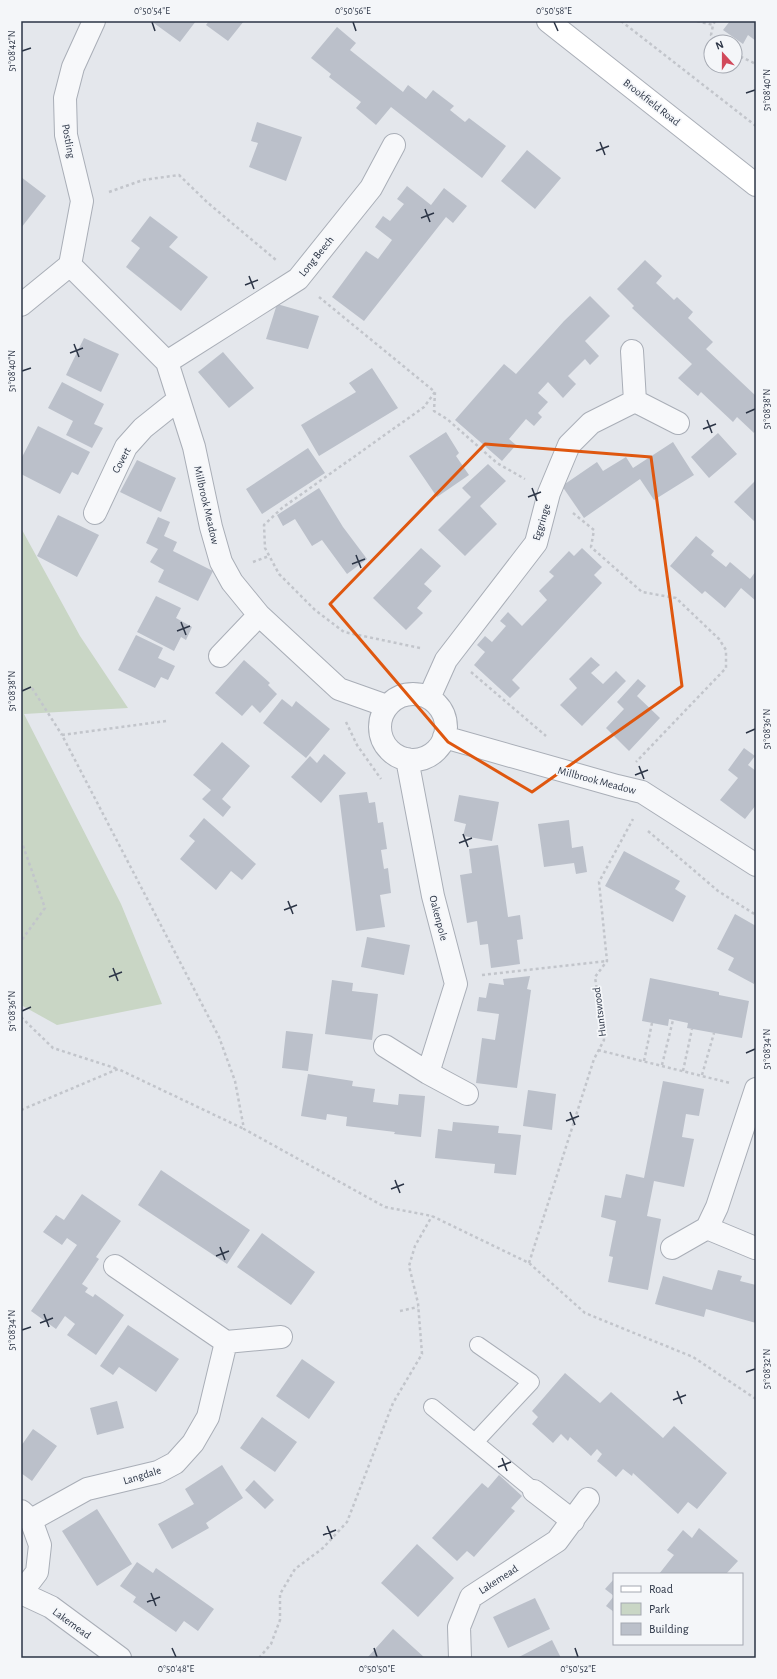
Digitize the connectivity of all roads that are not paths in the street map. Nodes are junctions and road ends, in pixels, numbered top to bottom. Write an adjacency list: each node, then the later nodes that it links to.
1 (94, 21): 5 (street, Postling)
2 (548, 21): 4 (main road, Brookfield Road)
3 (394, 145): 8 (street, Long Beech)
4 (756, 185)
5 (70, 265): 6 (street); 8 (street, Millbrook Meadow)
6 (21, 305)
7 (632, 351): 10 (street)
8 (167, 362): 9 (street, Millbrook Meadow)
9 (178, 400): 12 (street, Covert); 13 (street, Millbrook Meadow)
10 (636, 401): 11 (street); 15 (street, Eggringe)
11 (678, 423)
12 (95, 513)
13 (259, 615): 14 (street); 16 (street, Millbrook Meadow)
14 (220, 656)
15 (429, 698): 16 (street); 17 (street)
16 (387, 706): 18 (street)
17 (444, 737): 18 (street); 19 (street, Millbrook Meadow)
18 (407, 759): 21 (street, Oakenpole)
19 (755, 861)
20 (385, 1046): 21 (street)
21 (428, 1073): 23 (street)
22 (756, 1090): 24 (street)
23 (467, 1094)
24 (706, 1228): 25 (street); 26 (street)
25 (672, 1248)
26 (755, 1248)
27 (115, 1266): 29 (street)
28 (281, 1337): 29 (street)
29 (226, 1342): 35 (street, Langdale)
30 (478, 1344): 32 (lane)
31 (432, 1407): 32 (lane)
32 (475, 1442): 33 (lane)
33 (534, 1491): 36 (street)
34 (588, 1499): 36 (street, Lakemead)
35 (26, 1515): 37 (street, Langdale)
36 (573, 1520): 39 (street, Lakemead)
37 (21, 1593): 38 (street, Lakemead)
38 (120, 1658)
39 (460, 1658)

